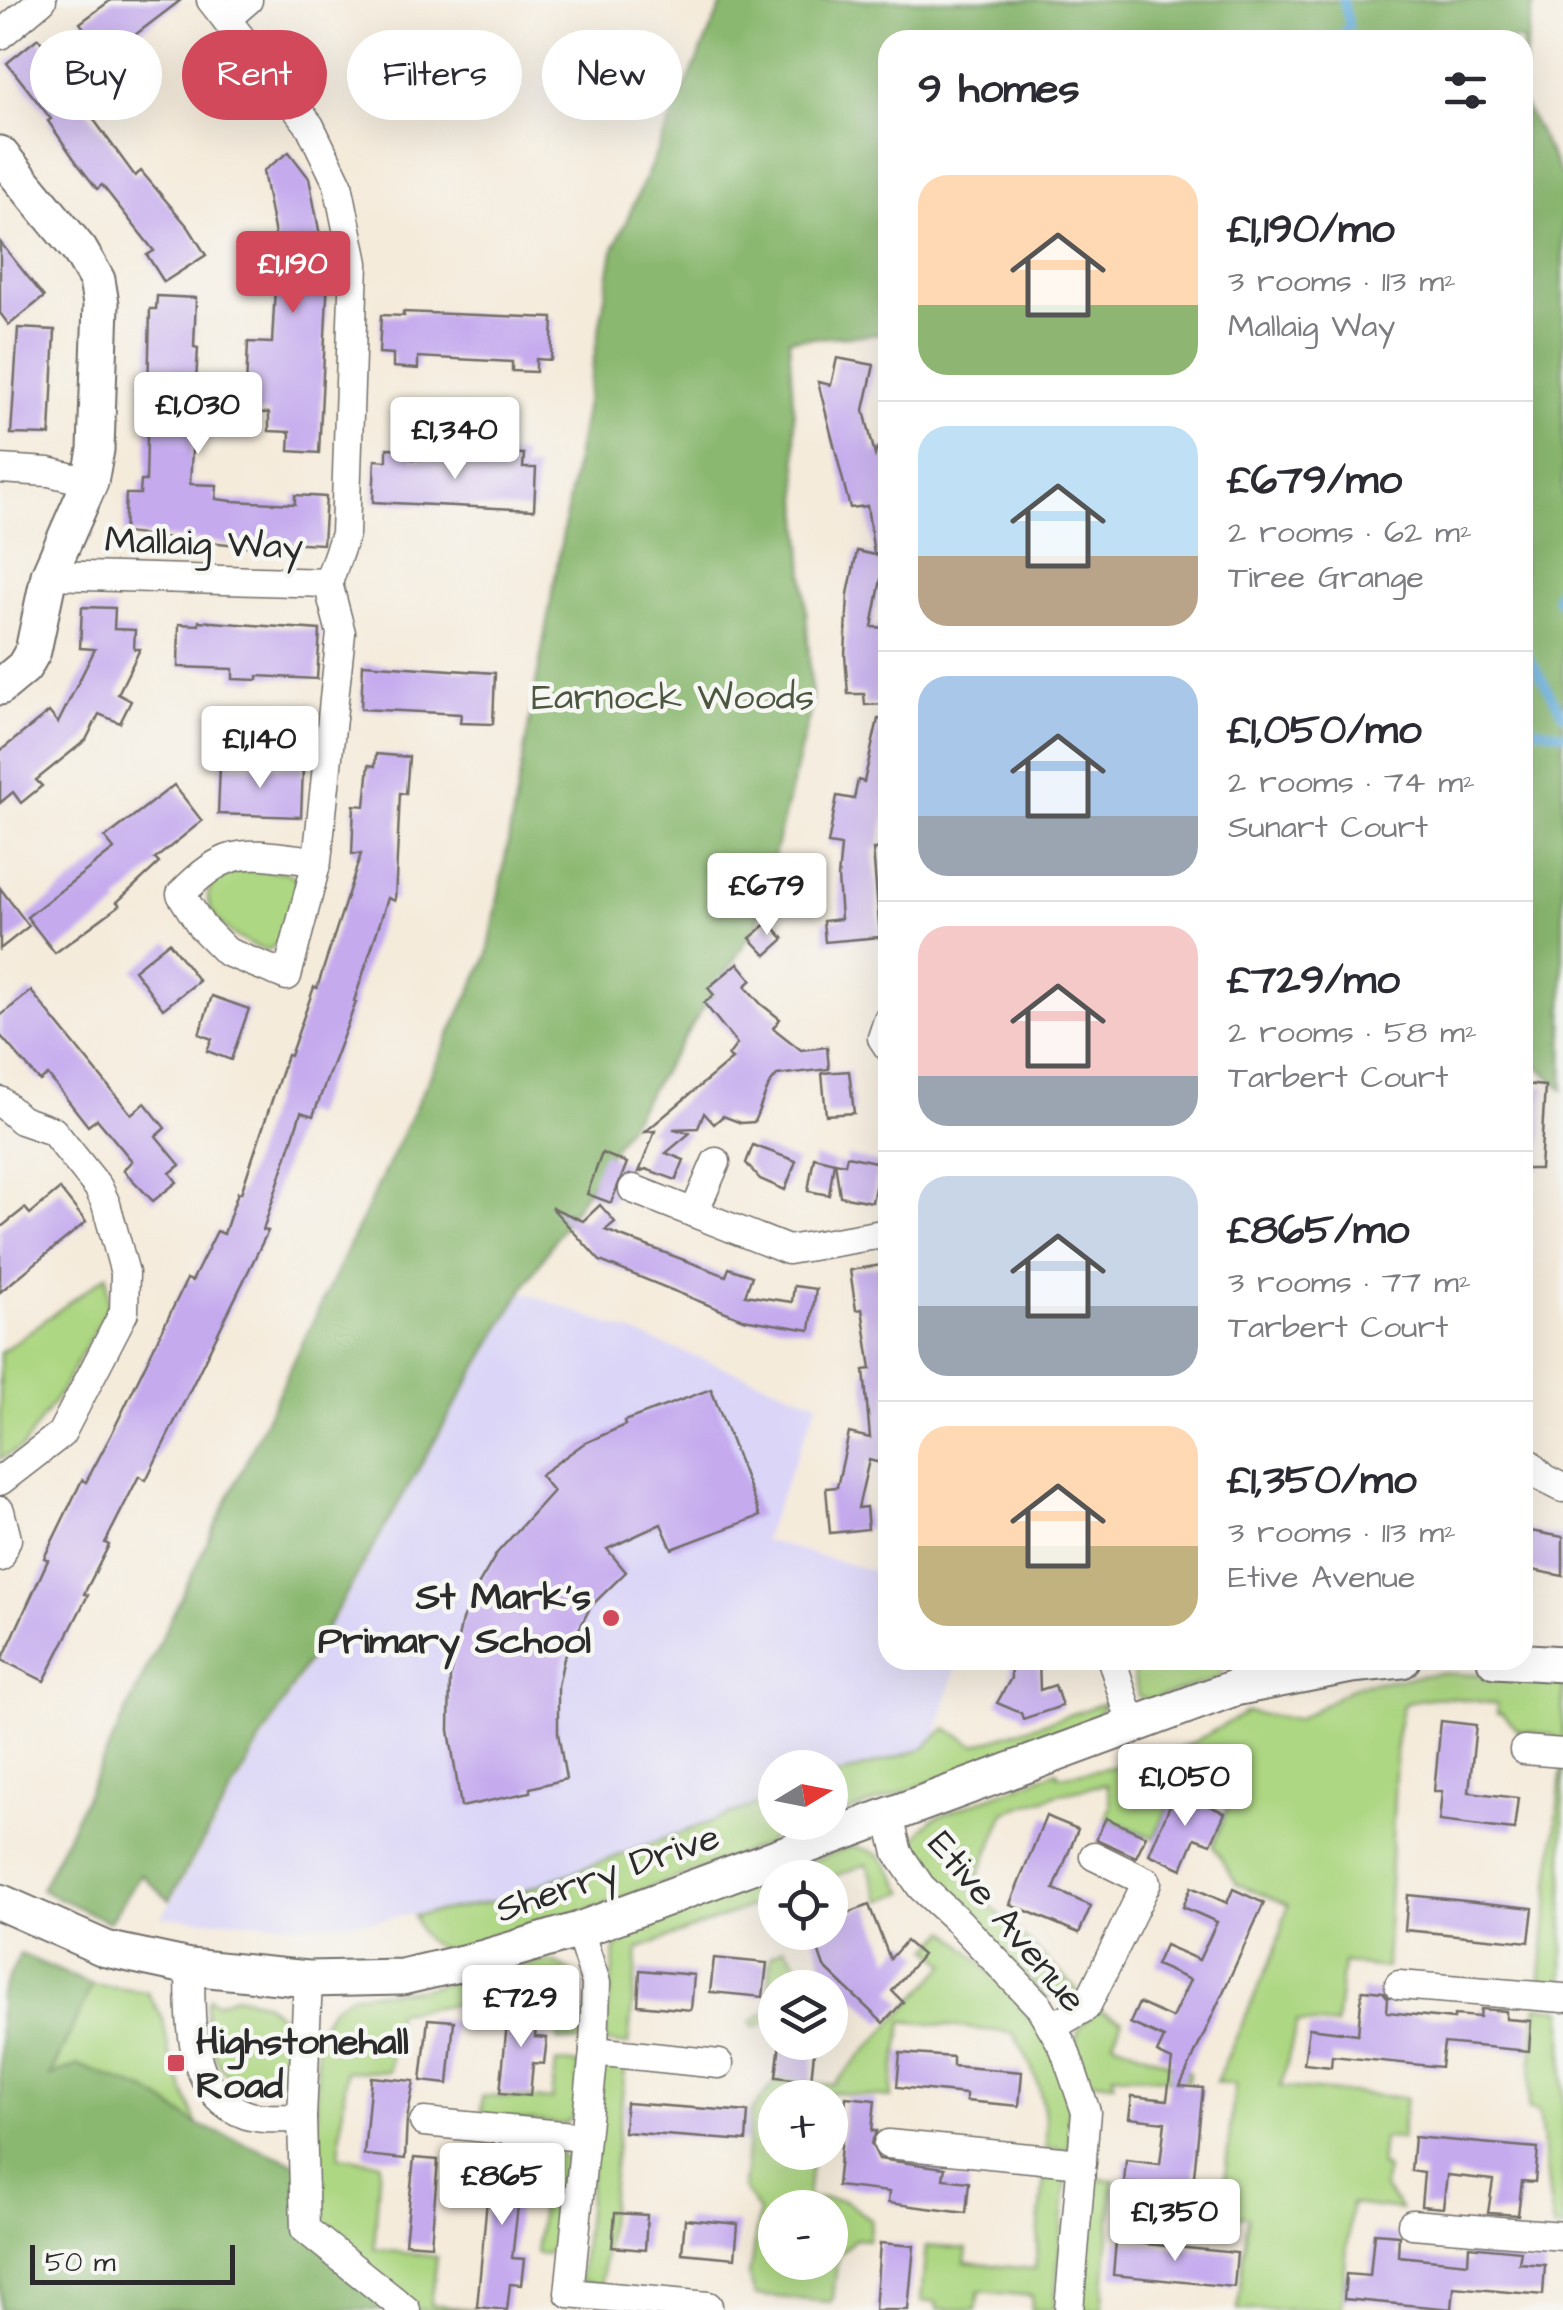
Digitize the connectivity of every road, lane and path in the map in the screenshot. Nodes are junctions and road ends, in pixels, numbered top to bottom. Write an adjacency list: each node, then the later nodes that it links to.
1 (42, 0): 4 (street)
2 (248, 0): 3 (street)
3 (219, 10): 9 (street, Mallaig Way)
4 (0, 35)
5 (0, 154): 7 (street)
6 (0, 469): 7 (street)
7 (90, 482): 8 (street)
8 (49, 575): 9 (street, Mallaig Way); 10 (street)
9 (328, 583): 11 (street)
10 (0, 686)
11 (317, 860): 11 (street)
12 (0, 1101): 18 (street)
13 (716, 1162): 15 (street)
14 (633, 1188): 15 (street)
15 (694, 1212): 16 (street)
16 (878, 1234)
17 (1533, 1468): 19 (street)
18 (0, 1481)
19 (1563, 1488)
20 (0, 1510): 21 (street)
21 (0, 1557)
22 (1533, 1662): 23 (street)
23 (1563, 1664)
24 (1115, 1670): 26 (street)
25 (1327, 1670): 26 (street, Sherry Drive)
26 (1132, 1725): 29 (street, Sherry Drive)
27 (1524, 1750): 28 (street)
28 (1563, 1753)
29 (890, 1816): 32 (street, Sherry Drive); 37 (street, Etive Avenue)
30 (1094, 1856): 37 (street)
31 (7, 1905): 33 (street, Sherry Drive)
32 (580, 1930): 34 (street, Sherry Drive); 38 (street)
33 (190, 1967): 34 (street, Sherry Drive); 40 (street)
34 (308, 1978): 40 (street)
35 (1399, 1985): 36 (street)
36 (1563, 1998)
37 (1052, 2028): 44 (street, Etive Avenue)
38 (594, 2050): 39 (street); 42 (street)
39 (719, 2064)
40 (302, 2118): 48 (street)
41 (424, 2122): 42 (street)
42 (584, 2137): 47 (street)
43 (888, 2144): 44 (street)
44 (1082, 2164): 49 (street, Etive Avenue)
45 (1412, 2224): 46 (street)
46 (1563, 2236)
47 (708, 2306)
48 (406, 2310)
49 (1069, 2310)

